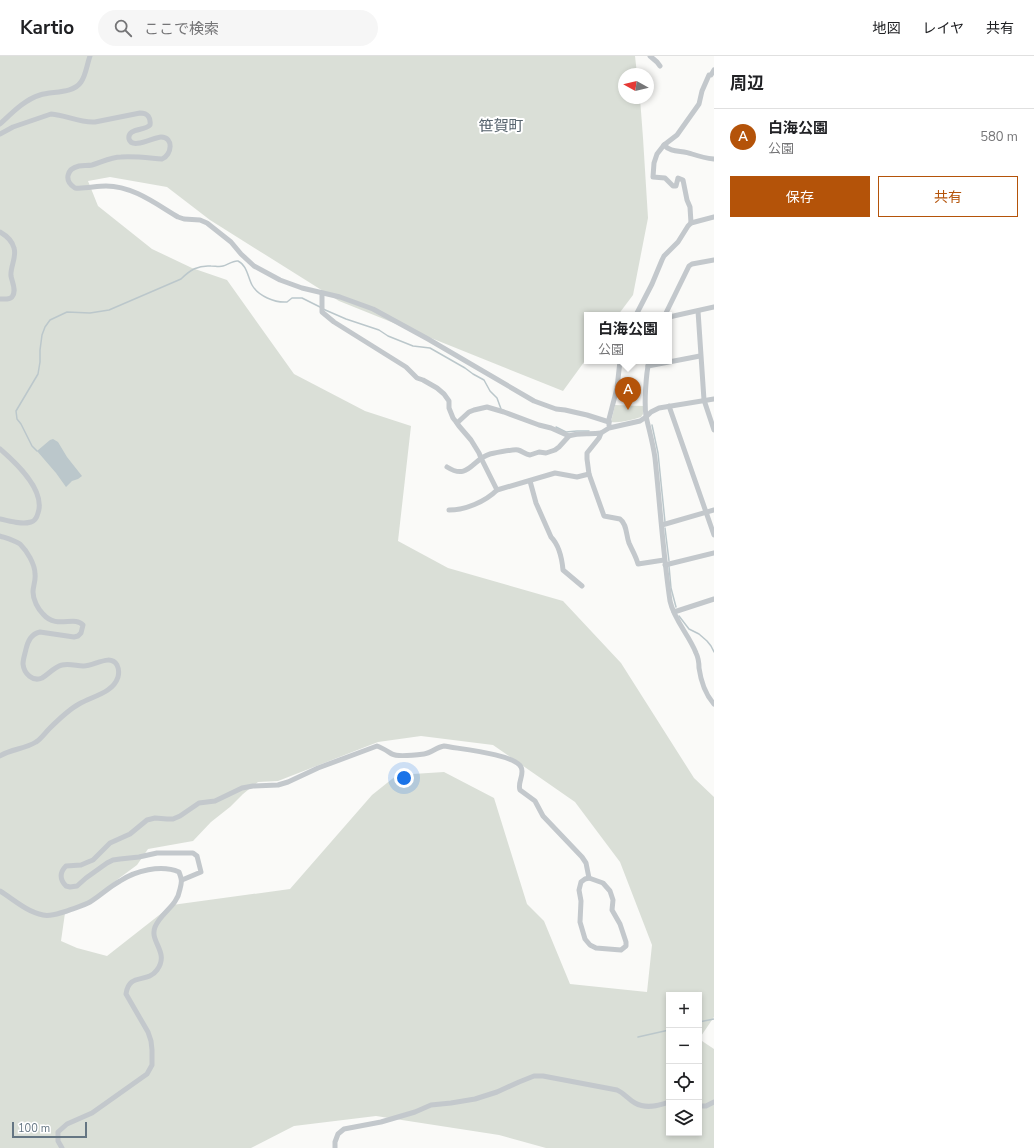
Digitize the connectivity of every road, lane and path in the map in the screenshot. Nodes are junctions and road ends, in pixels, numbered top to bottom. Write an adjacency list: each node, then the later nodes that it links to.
1 (90, 56): 5 (street)
2 (650, 56): 3 (street)
3 (660, 66)
4 (714, 70): 7 (street)
5 (0, 124)
6 (0, 134): 13 (street)
7 (664, 145): 8 (street); 10 (street)
8 (714, 159)
9 (714, 217): 10 (street)
10 (691, 223): 17 (street)
11 (0, 232): 14 (street)
12 (714, 260): 18 (street)
13 (322, 293): 28 (street); 29 (street)
14 (0, 299)
15 (714, 307): 16 (street)
16 (698, 311): 19 (street); 20 (street)
17 (640, 312)
18 (666, 312)
19 (672, 315)
20 (700, 356): 21 (street); 25 (street)
21 (672, 360)
22 (620, 364): 29 (street)
23 (648, 364): 27 (street)
24 (714, 399): 25 (street)
25 (704, 400): 26 (street); 30 (street)
26 (669, 406): 27 (street); 41 (street)
27 (646, 417): 29 (street); 43 (street)
28 (457, 423): 32 (street); 34 (street)
29 (609, 425): 31 (street)
30 (714, 430)
31 (601, 433): 32 (street); 36 (street)
32 (569, 436): 34 (street)
33 (0, 449): 42 (street)
34 (480, 458): 35 (street); 38 (street)
35 (447, 467)
36 (589, 474): 37 (street); 47 (street)
37 (530, 481): 38 (street); 48 (street)
38 (496, 490): 39 (street)
39 (449, 510)
40 (714, 510): 41 (street)
41 (707, 512): 43 (street); 44 (street)
42 (0, 519)
43 (662, 525): 47 (street)
44 (714, 535)
45 (0, 536): 52 (street)
46 (714, 553): 47 (street)
47 (665, 562): 50 (street)
48 (582, 586)
49 (714, 599): 50 (street)
50 (674, 612): 51 (street)
51 (714, 704)
52 (0, 756)
53 (589, 878): 53 (street); 54 (street)
54 (182, 880): 55 (street); 59 (street)
55 (0, 891)
56 (714, 1102): 58 (street)
57 (666, 1103): 60 (street)
58 (702, 1106)
59 (62, 1148)
60 (335, 1148)

